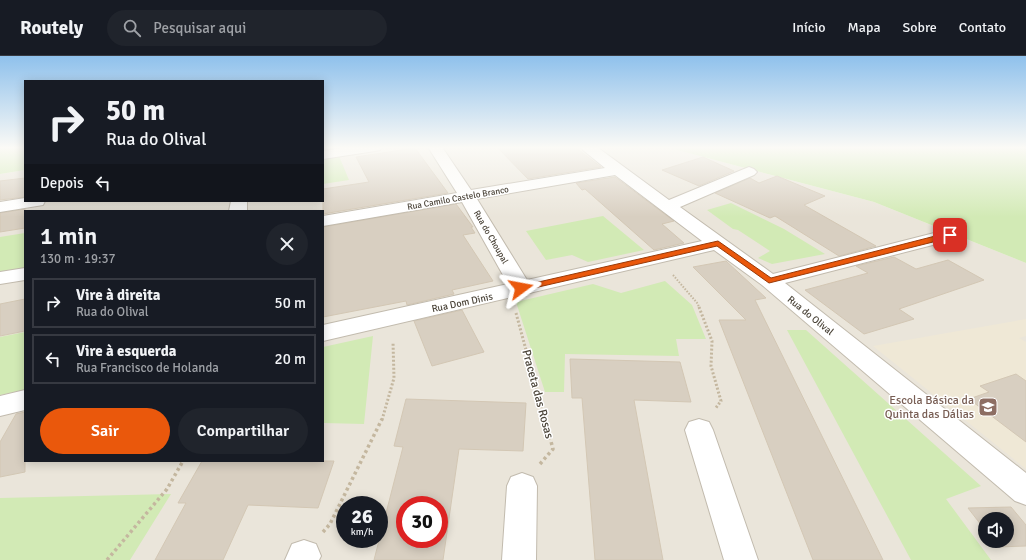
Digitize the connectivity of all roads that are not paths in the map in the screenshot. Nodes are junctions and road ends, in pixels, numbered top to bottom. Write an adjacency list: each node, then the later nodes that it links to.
1 (618, 170): 7 (street, Rua do Olival)
2 (450, 171): 5 (street, Rua do Choupal)
3 (615, 171): 5 (street, Rua Camilo Castelo Branco)
4 (749, 172): 7 (street)
5 (467, 196): 9 (street, Rua Camilo Castelo Branco); 15 (street, Rua do Choupal)
6 (31, 202): 8 (street)
7 (668, 206): 11 (street, Rua do Olival)
8 (0, 207)
9 (324, 221)
10 (950, 235): 14 (street)
11 (718, 243): 14 (street, Rua do Olival); 15 (street, Rua Dom Dinis)
12 (24, 274): 13 (street)
13 (0, 278)
14 (769, 281): 21 (street, Rua do Olival)
15 (515, 290): 16 (street, Rua Dom Dinis)
16 (324, 333)
17 (24, 400): 18 (street)
18 (0, 406)
19 (699, 430): 23 (street)
20 (522, 486): 22 (street)
21 (1026, 491)
22 (519, 560)
23 (741, 560)

